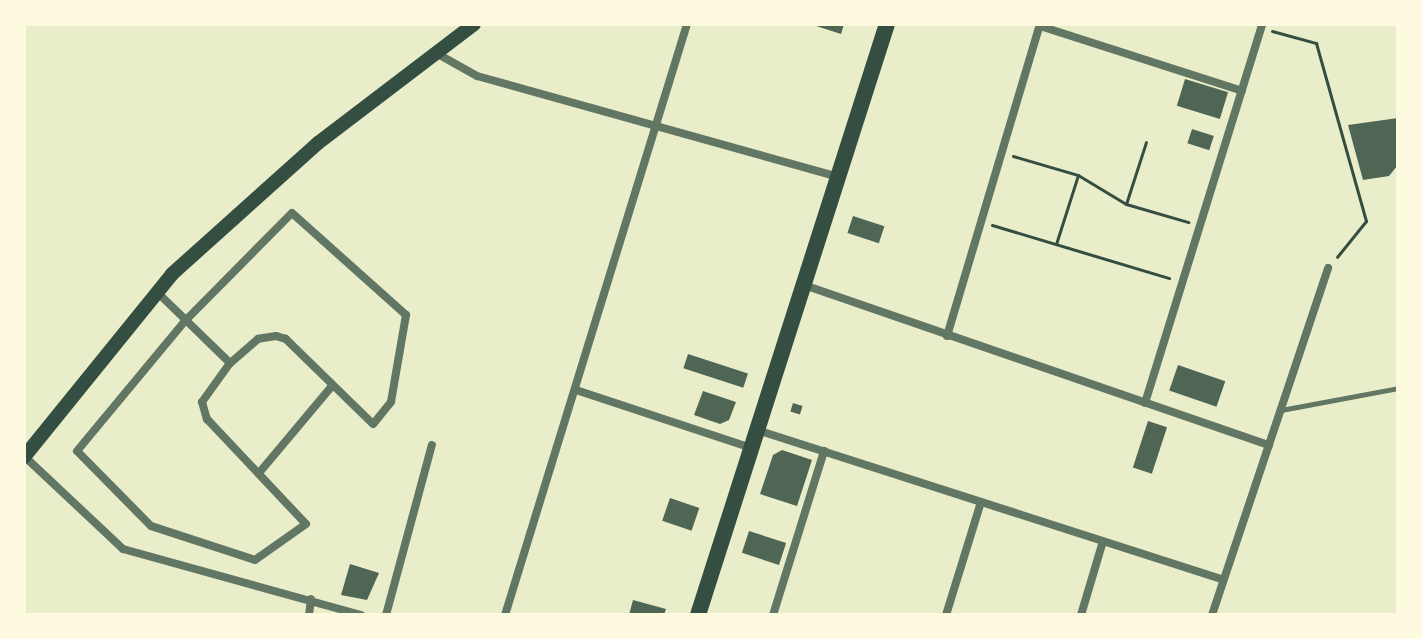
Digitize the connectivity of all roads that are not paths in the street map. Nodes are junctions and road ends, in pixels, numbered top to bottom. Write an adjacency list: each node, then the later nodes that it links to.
1 (474, 24): 6 (main road)
2 (687, 24): 8 (street)
3 (887, 24): 9 (main road)
4 (1040, 25): 7 (street); 14 (street)
5 (1261, 26): 7 (street)
6 (436, 52): 8 (street); 12 (main road)
7 (1242, 91): 19 (street)
8 (656, 126): 9 (street); 18 (street)
9 (839, 177): 11 (main road)
10 (1328, 268): 20 (street)
11 (804, 285): 14 (street); 21 (main road)
12 (156, 290): 13 (street); 26 (main road)
13 (184, 322): 15 (street); 16 (street); 27 (street)
14 (947, 336): 19 (street)
15 (230, 363): 16 (street); 27 (street)
16 (332, 386): 27 (street)
17 (1398, 388): 20 (lane)
18 (576, 390): 24 (street); 35 (street)
19 (1145, 403): 23 (street)
20 (1281, 410): 23 (street)
21 (757, 430): 24 (main road); 25 (street)
22 (432, 445): 34 (street)
23 (1269, 445): 30 (street)
24 (751, 448): 36 (main road)
25 (824, 451): 28 (street); 37 (street)
26 (24, 456): 31 (street)
27 (259, 473)
28 (981, 502): 29 (street); 38 (street)
29 (1103, 541): 30 (street); 39 (street)
30 (1223, 580): 40 (street)
31 (311, 599): 32 (street); 33 (street)
32 (309, 615)
33 (361, 615)
34 (386, 615)
35 (505, 615)
36 (698, 615)
37 (773, 615)
38 (946, 615)
39 (1081, 615)
40 (1212, 615)

